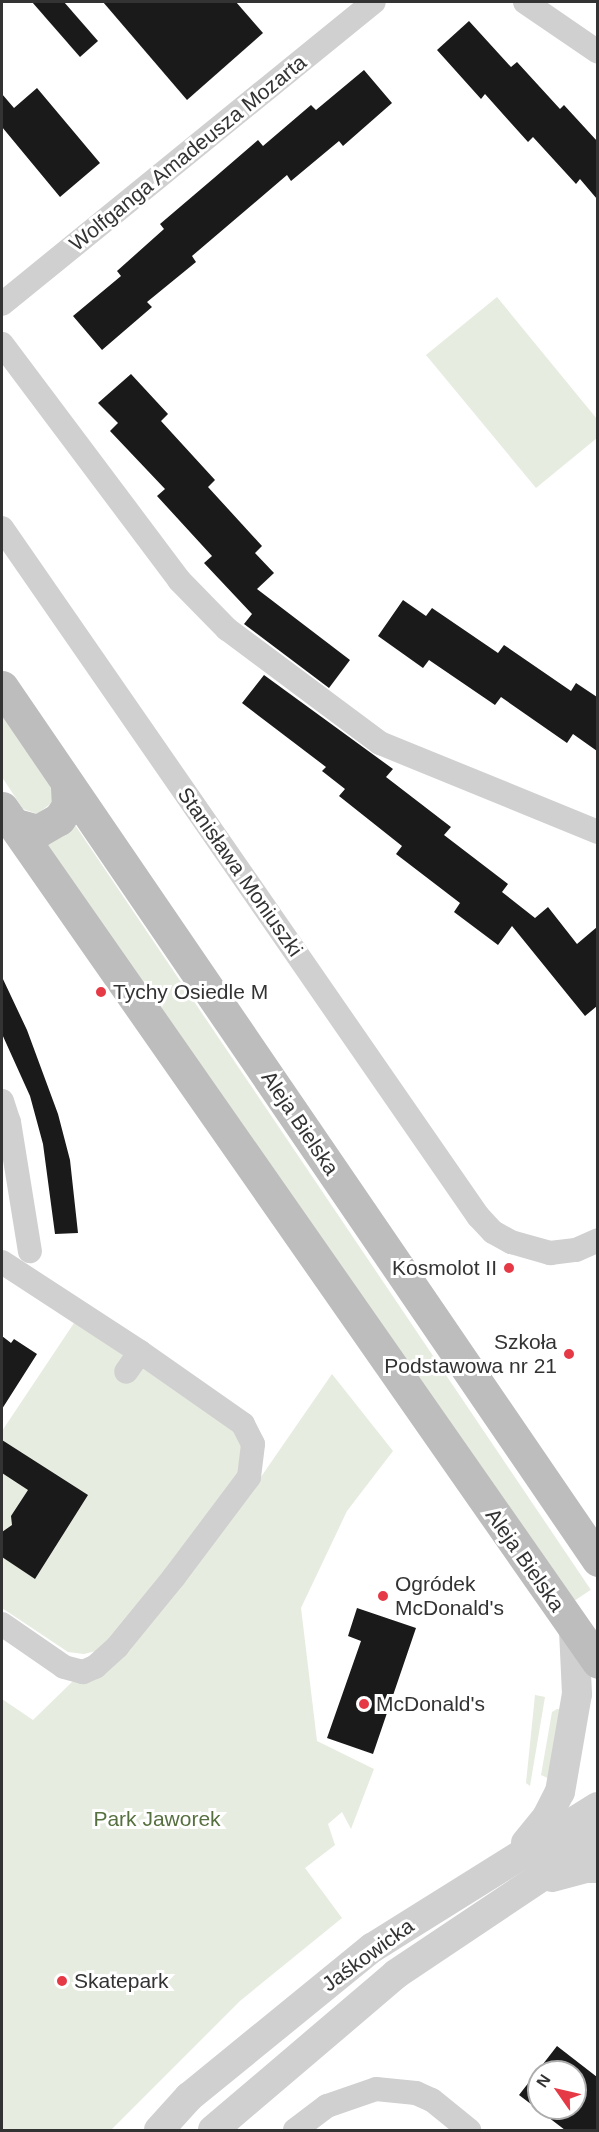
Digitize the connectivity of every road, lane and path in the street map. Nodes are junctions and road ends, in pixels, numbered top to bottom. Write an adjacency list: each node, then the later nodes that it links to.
1 (374, 2): 4 (street, Wolfganga Amadeusza Mozarta)
2 (525, 2): 3 (street)
3 (597, 52)
4 (2, 304)
5 (2, 344): 10 (street)
6 (2, 528): 12 (street, Stanisława Moniuszki)
7 (2, 687): 8 (main road, Aleja Bielska)
8 (67, 784): 9 (main road); 17 (main road, Aleja Bielska)
9 (7, 816): 19 (main road, Aleja Bielska)
10 (597, 832)
11 (2, 1101): 13 (street)
12 (597, 1240)
13 (30, 1251)
14 (2, 1262): 15 (street)
15 (140, 1352): 16 (street); 18 (street)
16 (126, 1372)
17 (597, 1560)
18 (2, 1624)
19 (574, 1630): 20 (main road, Aleja Bielska); 23 (street)
20 (597, 1662)
21 (597, 1807): 23 (street, Jaśkowicka)
22 (597, 1839): 25 (street, Jaśkowicka)
23 (510, 1861): 26 (street, Jaśkowicka)
24 (597, 1868): 25 (street)
25 (532, 1883): 27 (street, Jaśkowicka)
26 (159, 2130)
27 (213, 2130)
28 (295, 2130): 29 (street)
29 (469, 2130)

